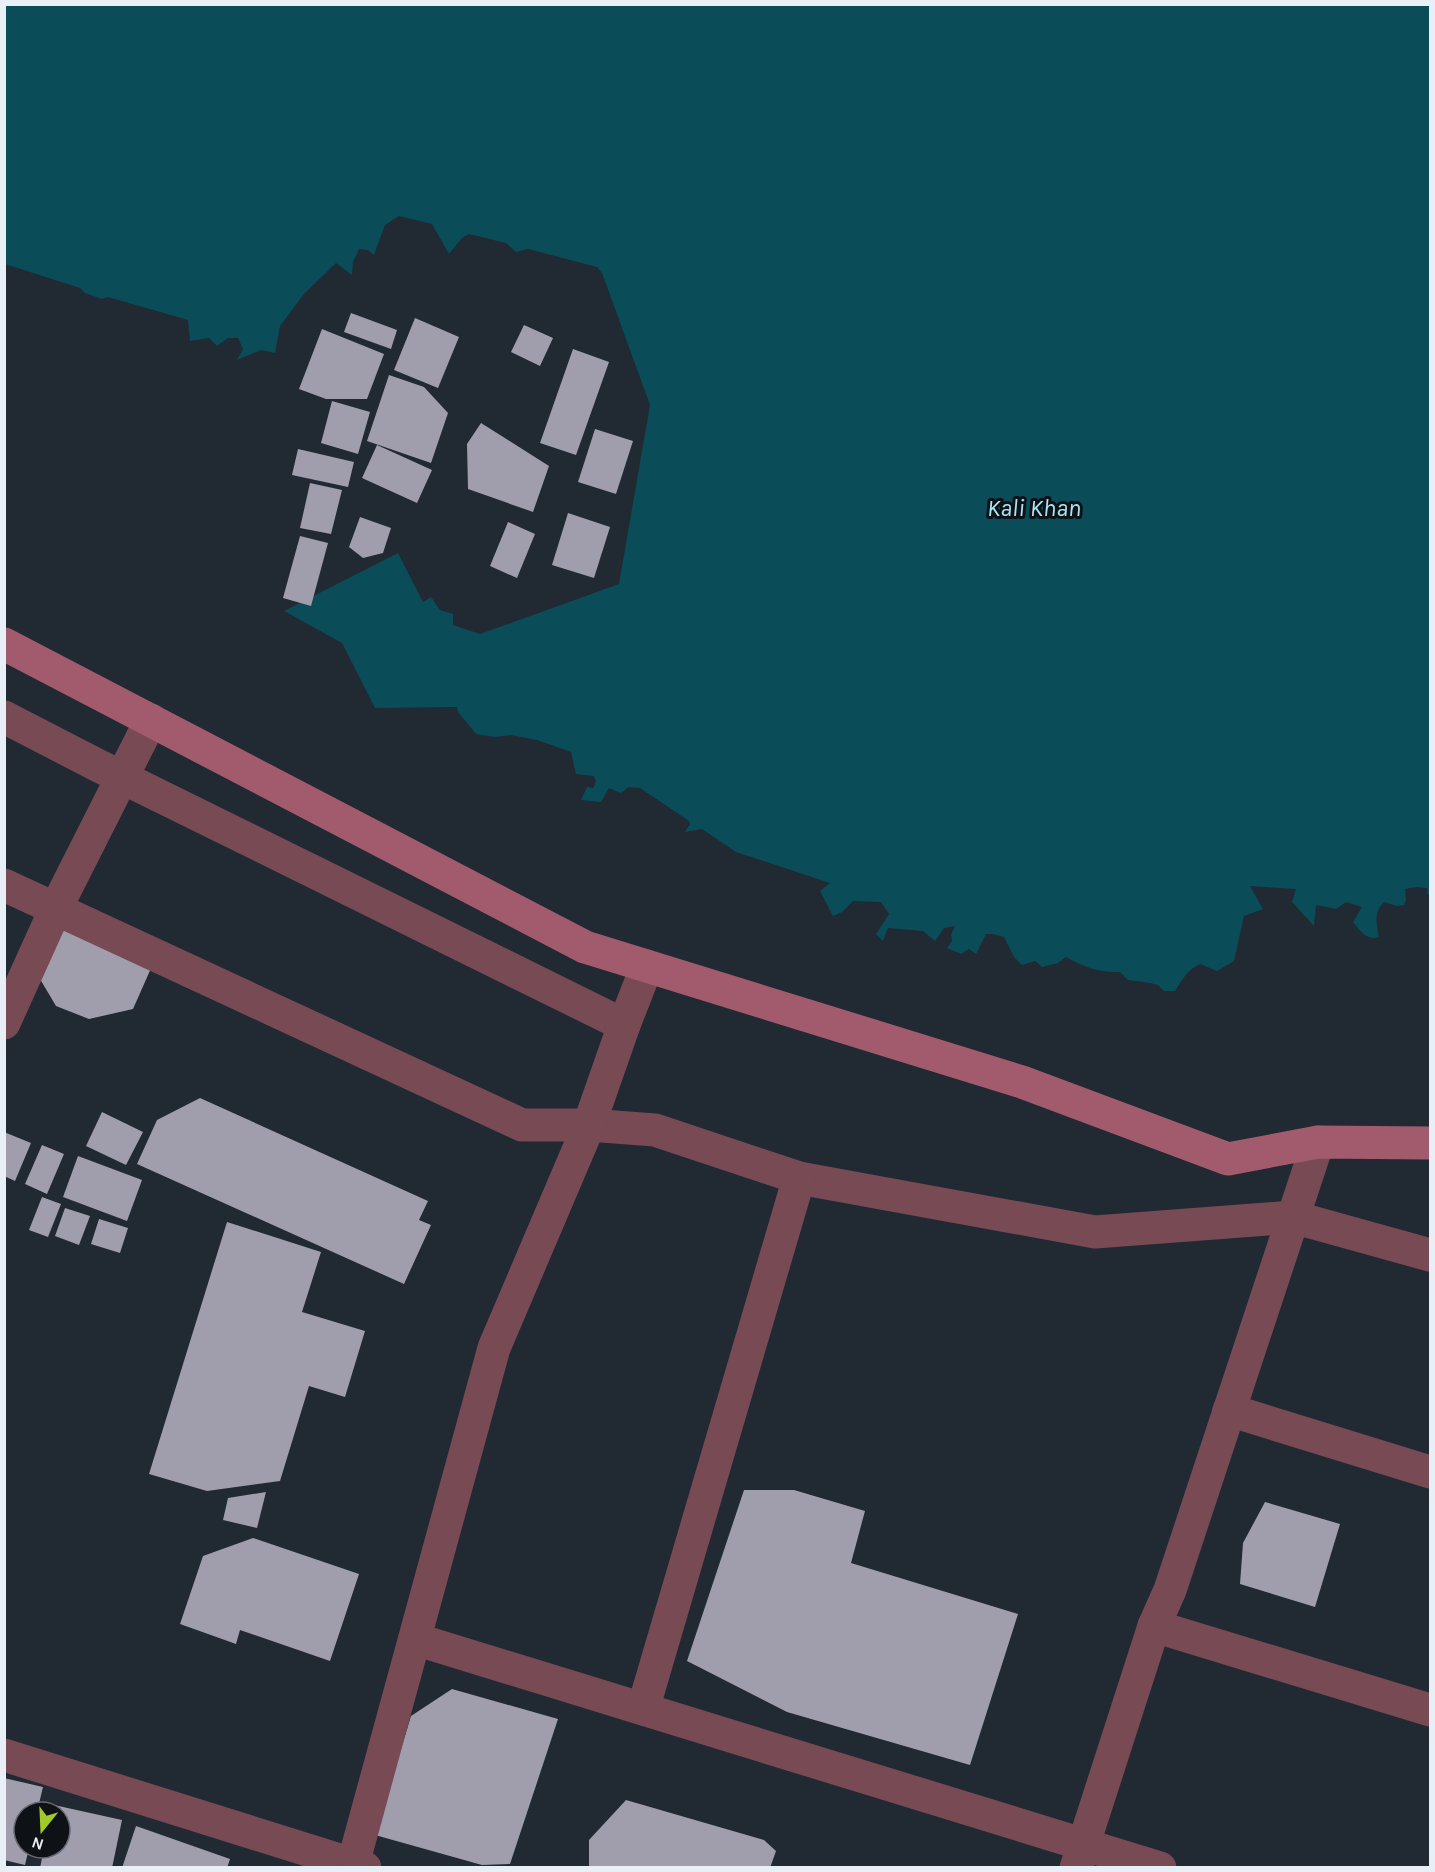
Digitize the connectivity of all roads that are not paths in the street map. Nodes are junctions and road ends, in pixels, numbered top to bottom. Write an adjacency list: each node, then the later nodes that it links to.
1 (4, 644): 3 (main road)
2 (4, 717): 4 (street)
3 (151, 720): 4 (street); 7 (main road)
4 (122, 777): 6 (street); 9 (street)
5 (4, 885): 6 (street)
6 (56, 908): 8 (street); 10 (street)
7 (647, 966): 9 (street); 11 (main road)
8 (4, 1023)
9 (624, 1025): 10 (street)
10 (589, 1125): 13 (street); 19 (street)
11 (1318, 1142): 12 (main road); 14 (street)
12 (1431, 1143)
13 (800, 1178): 14 (street); 20 (street)
14 (1293, 1217): 15 (street); 16 (street)
15 (1431, 1255)
16 (1229, 1410): 17 (street); 18 (street)
17 (1431, 1472)
18 (1154, 1626): 21 (street); 23 (street)
19 (415, 1639): 20 (street); 24 (street)
20 (643, 1709): 23 (street)
21 (1431, 1710)
22 (4, 1755): 24 (street)
23 (1080, 1856): 25 (street)
24 (359, 1866)
25 (1160, 1868)

